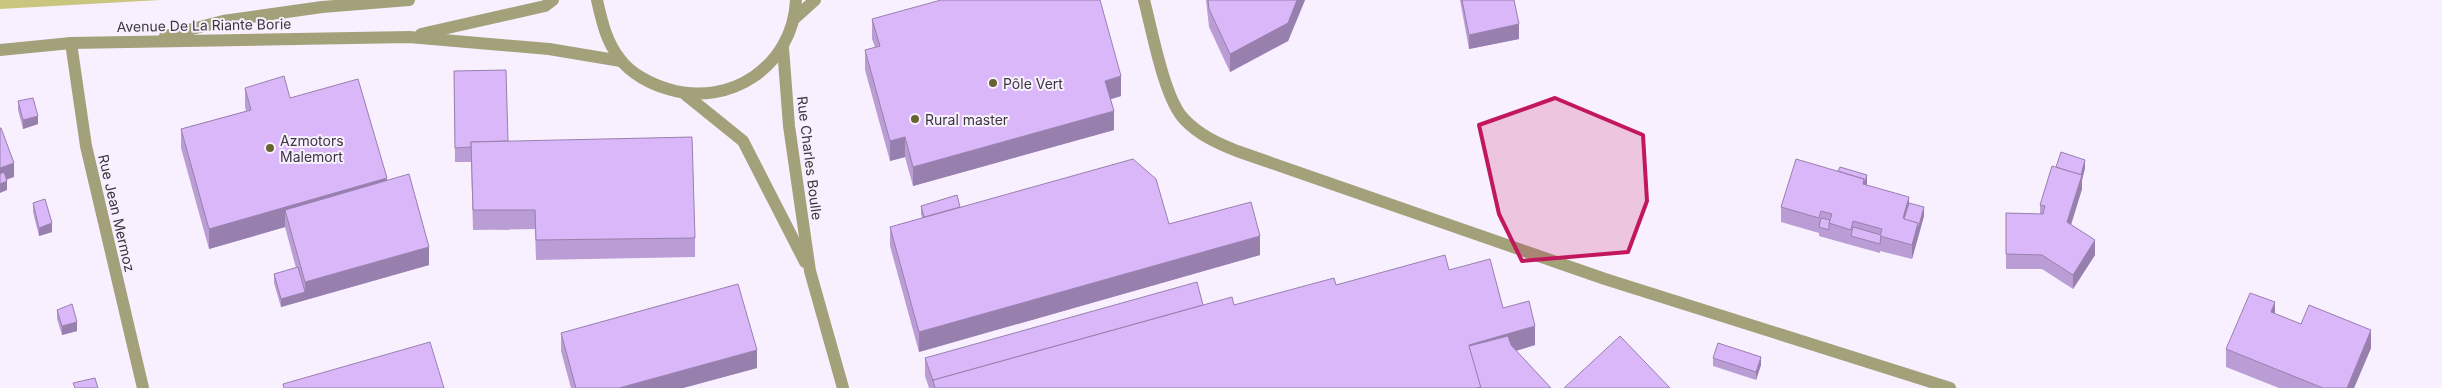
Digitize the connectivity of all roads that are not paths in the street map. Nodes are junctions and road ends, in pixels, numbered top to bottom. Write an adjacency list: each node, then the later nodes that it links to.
1 (409, 0): 9 (street)
2 (553, 0): 8 (street, Avenue De La Riante Borie)
3 (597, 0): 13 (street)
4 (796, 0): 7 (street)
5 (815, 0): 7 (street)
6 (1144, 0): 18 (street)
7 (796, 18): 11 (street)
8 (408, 36): 9 (street, Avenue De La Riante Borie); 13 (street, Avenue De La Riante Borie)
9 (144, 41): 10 (street, Avenue De La Riante Borie)
10 (71, 43): 12 (street, Avenue De La Riante Borie); 16 (street, Rue Jean Mermoz)
11 (783, 48): 14 (street); 15 (street, Rue Charles Boulle)
12 (0, 50)
13 (621, 61): 14 (street)
14 (686, 95): 15 (street, Rue Charles Boulle)
15 (810, 271): 17 (street, Rue Charles Boulle)
16 (143, 388)
17 (843, 388)
18 (1950, 388)

